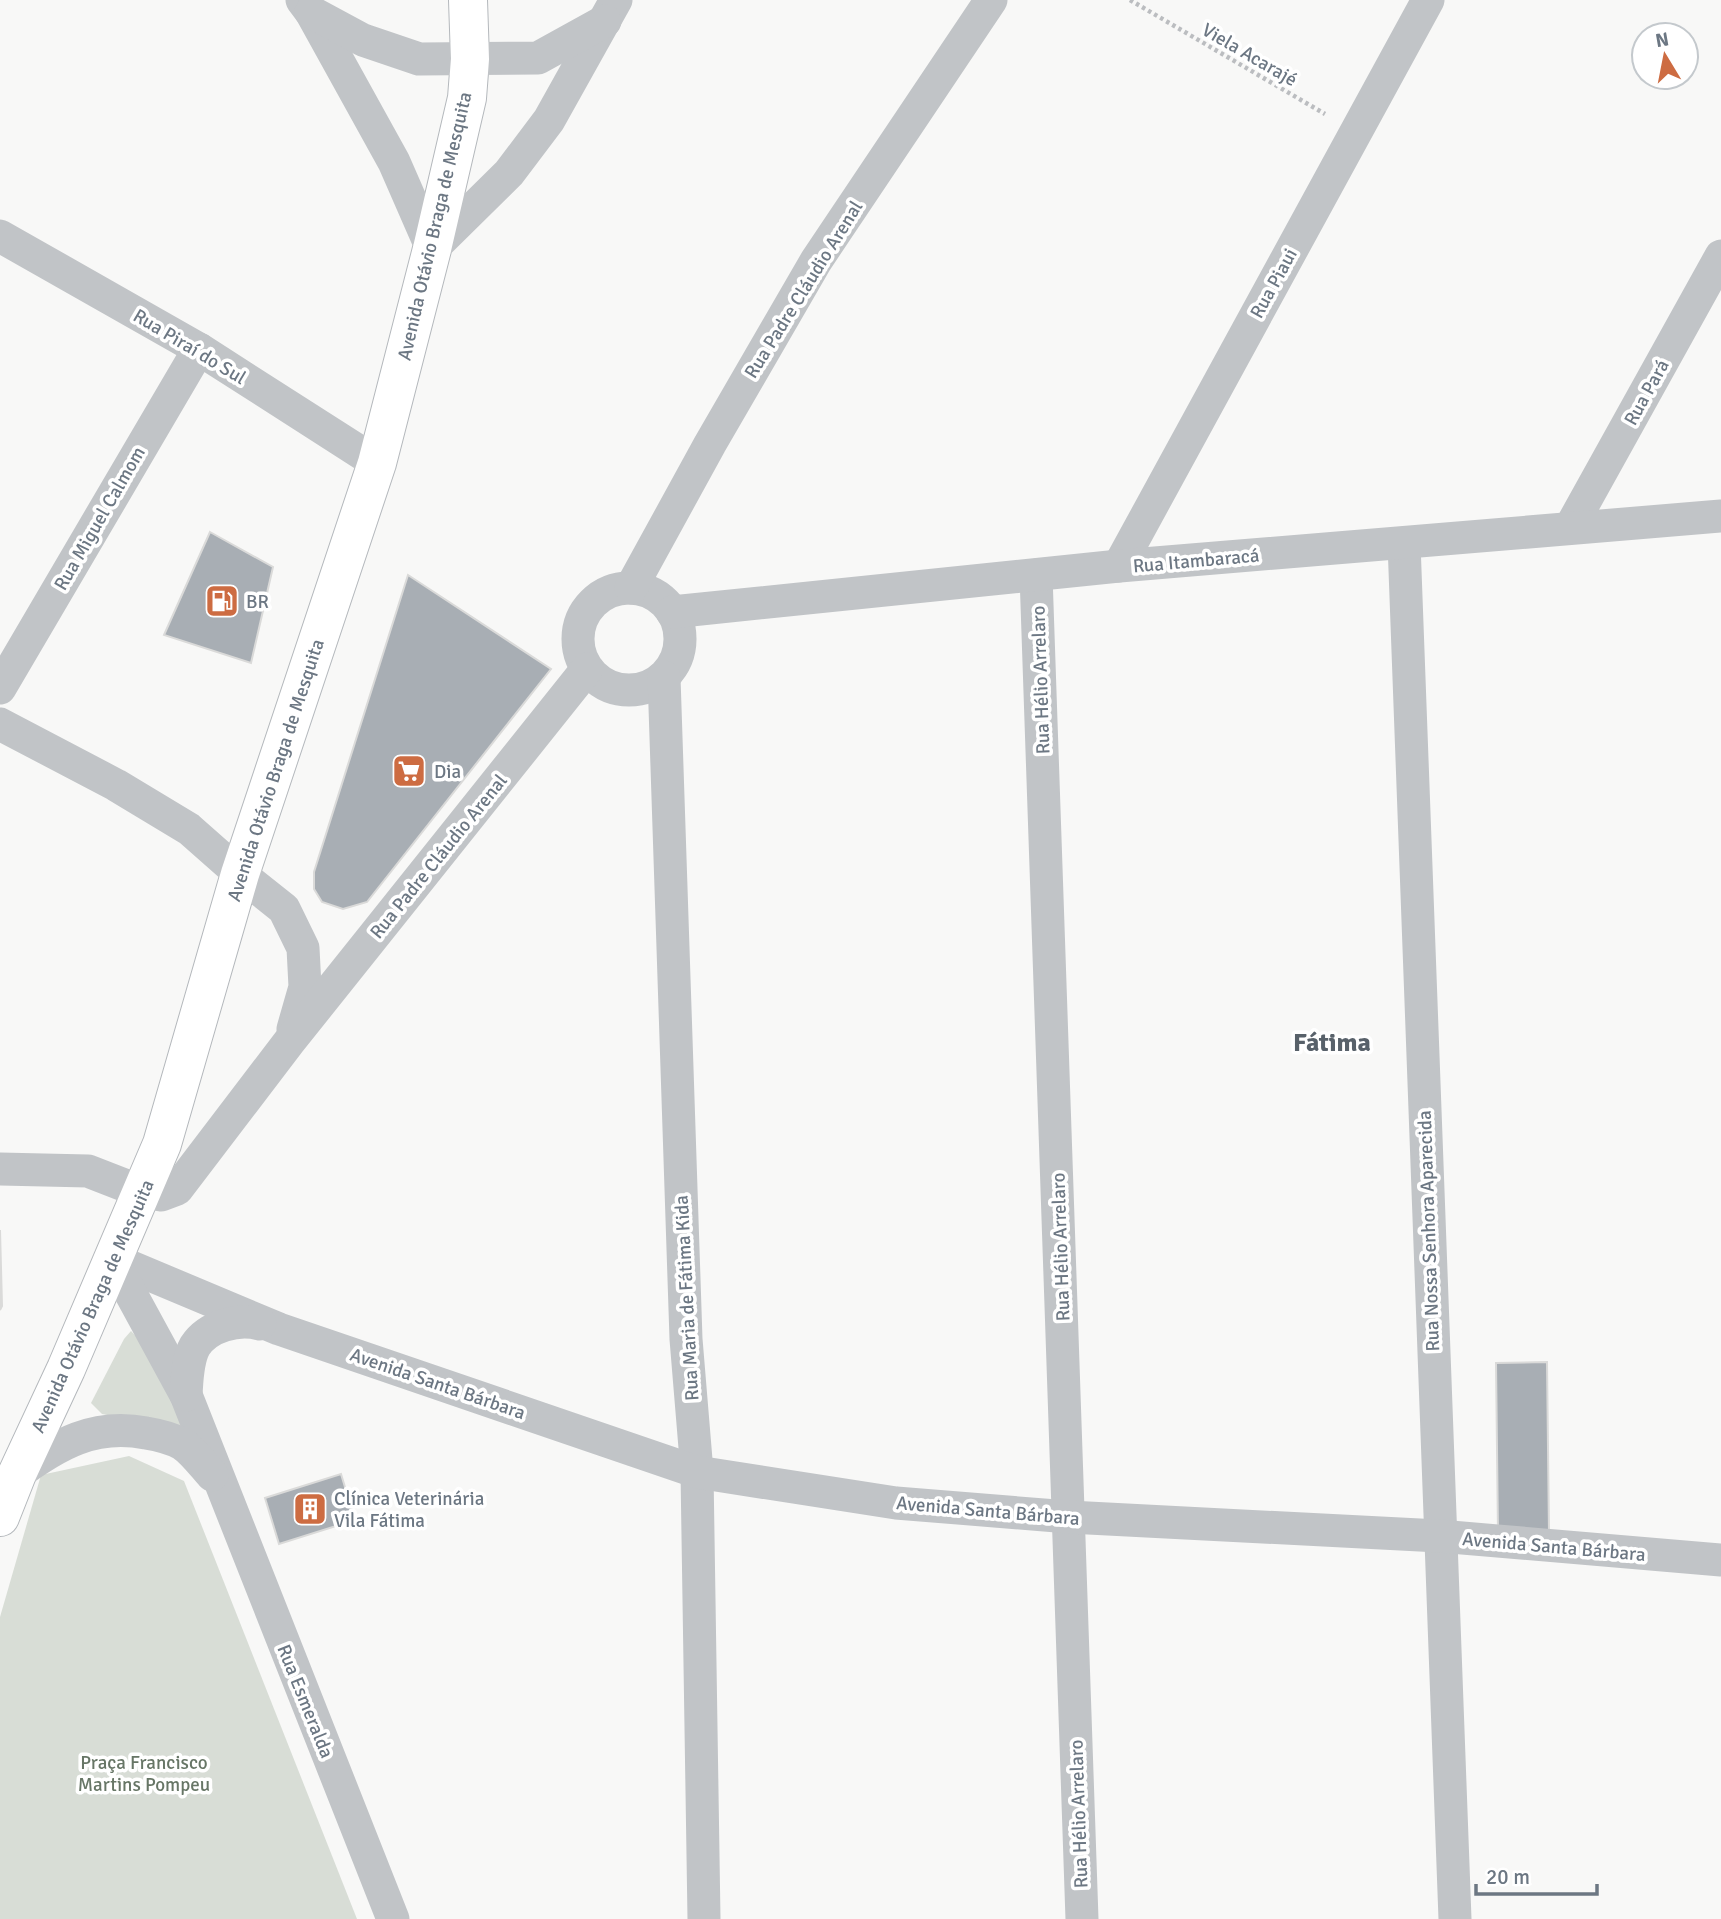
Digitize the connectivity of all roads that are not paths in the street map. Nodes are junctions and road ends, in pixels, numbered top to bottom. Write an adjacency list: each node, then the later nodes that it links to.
1 (468, 0): 6 (main road, Avenida Otávio Braga de Mesquita)
2 (991, 0): 17 (street, Rua Padre Cláudio Arenal)
3 (1429, 0): 15 (street, Rua Piaui)
4 (306, 6): 6 (street); 8 (street)
5 (610, 10): 6 (street); 8 (street)
6 (470, 59): 8 (main road, Avenida Otávio Braga de Mesquita)
7 (0, 236): 10 (street, Rua Piraí do Sul)
8 (432, 248): 11 (main road, Avenida Otávio Braga de Mesquita)
9 (1721, 256): 13 (street, Rua Pará)
10 (199, 349): 11 (street, Rua Piraí do Sul); 21 (street, Rua Miguel Calmom)
11 (377, 463): 23 (main road, Avenida Otávio Braga de Mesquita)
12 (1721, 516): 13 (street, Rua Itambaracá)
13 (1570, 528): 14 (street, Rua Itambaracá)
14 (1404, 543): 15 (street, Rua Itambaracá); 35 (street, Rua Nossa Senhora Aparecida)
15 (1119, 566): 16 (street, Rua Itambaracá)
16 (1036, 575): 18 (street, Rua Itambaracá); 34 (street, Rua Hélio Arrelaro)
17 (631, 588): 18 (street); 19 (street)
18 (672, 611): 20 (street)
19 (587, 669): 20 (street); 24 (street, Rua Padre Cláudio Arenal)
20 (664, 677): 30 (street, Rua Maria de Fátima Kida)
21 (0, 688)
22 (0, 724): 23 (street, Rua Padre Cláudio Arenal)
23 (240, 874): 24 (street, Rua Padre Cláudio Arenal); 26 (main road, Avenida Otávio Braga de Mesquita)
24 (289, 1042): 26 (street, Rua Padre Cláudio Arenal)
25 (0, 1170): 26 (street)
26 (142, 1192): 27 (main road, Avenida Otávio Braga de Mesquita)
27 (112, 1259): 28 (street, Avenida Santa Bárbara); 29 (street, Rua Esmeralda); 31 (main road, Avenida Otávio Braga de Mesquita)
28 (279, 1329): 29 (street, Avenida Santa Bárbara); 30 (street, Avenida Santa Bárbara)
29 (186, 1395): 32 (street, Rua Esmeralda)
30 (696, 1472): 34 (street, Avenida Santa Bárbara); 38 (street, Rua Maria de Fátima Kida)
31 (17, 1474): 32 (street, Rua Esmeralda); 33 (main road, Avenida Otávio Braga de Mesquita)
32 (219, 1483): 37 (street, Rua Esmeralda)
33 (0, 1517)
34 (1069, 1517): 35 (street, Avenida Santa Bárbara); 39 (street, Rua Hélio Arrelaro)
35 (1439, 1536): 36 (street, Avenida Santa Bárbara); 40 (street, Rua Nossa Senhora Aparecida)
36 (1721, 1560)
37 (393, 1919)
38 (704, 1919)
39 (1082, 1919)
40 (1455, 1919)

